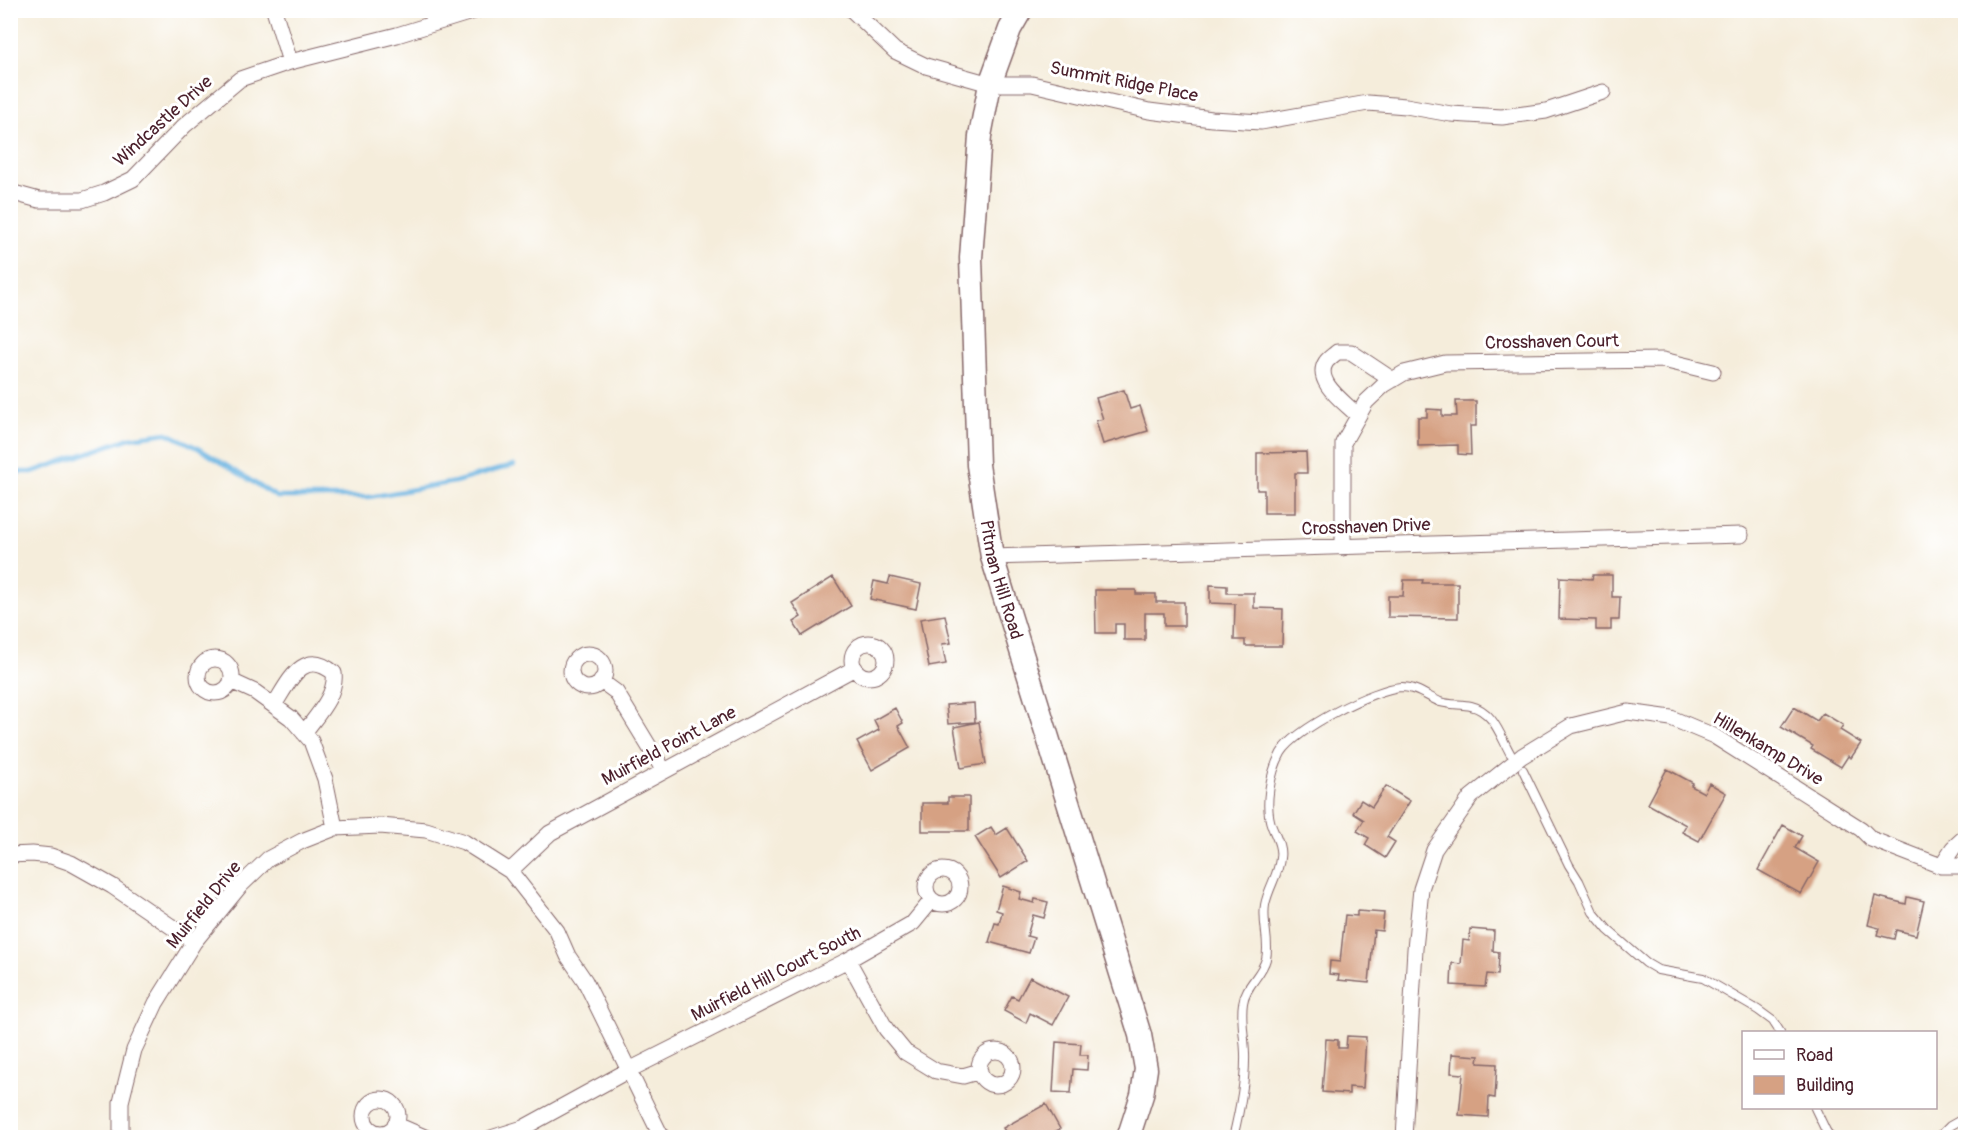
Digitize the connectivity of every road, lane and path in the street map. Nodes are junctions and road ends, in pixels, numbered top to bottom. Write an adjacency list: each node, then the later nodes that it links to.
1 (274, 10): 5 (street)
2 (478, 10): 5 (street, Windcastle Drive)
3 (852, 10): 6 (street)
4 (1021, 10): 6 (street, Pitman Hill Road)
5 (290, 62): 8 (street, Windcastle Drive)
6 (990, 84): 7 (street, Summit Ridge Place); 14 (street, Pitman Hill Road)
7 (1603, 92)
8 (10, 192)
9 (1713, 372): 10 (street, Crosshaven Court)
10 (1393, 380): 11 (street, Crosshaven Court); 11 (street)
11 (1358, 416): 13 (street, Crosshaven Court)
12 (1741, 536): 13 (street, Crosshaven Drive)
13 (1343, 548): 14 (street, Crosshaven Drive)
14 (992, 557): 42 (street, Pitman Hill Road)
15 (855, 668): 22 (street, Muirfield Point Lane)
16 (231, 681): 18 (street)
17 (601, 681): 22 (street)
18 (274, 705): 19 (street); 19 (street)
19 (304, 733): 23 (street)
20 (1510, 753): 43 (lane)
21 (1522, 770): 32 (lane)
22 (664, 771): 28 (street, Muirfield Point Lane)
23 (335, 828): 28 (street, Muirfield Drive); 30 (street, Muirfield Drive)
24 (1965, 836): 26 (street)
25 (10, 855): 30 (street)
26 (1941, 866): 27 (street, Hillenkamp Drive); 44 (street, Hillenkamp Drive)
27 (1965, 867)
28 (510, 871): 33 (street, Muirfield Drive)
29 (932, 900): 31 (street, Muirfield Hill Court South)
30 (194, 942): 38 (street, Muirfield Drive)
31 (848, 960): 33 (street, Muirfield Hill Court South); 34 (street)
32 (1779, 1031)
33 (629, 1070): 40 (street, Muirfield Hill Court South); 41 (street, Muirfield Drive)
34 (980, 1071)
35 (1816, 1109): 45 (lane)
36 (1965, 1117): 46 (lane)
37 (395, 1124): 39 (street)
38 (121, 1137)
39 (427, 1137)
40 (491, 1137)
41 (662, 1137)
42 (1128, 1137)
43 (1233, 1137)
44 (1404, 1137)
45 (1831, 1137)
46 (1938, 1137)

